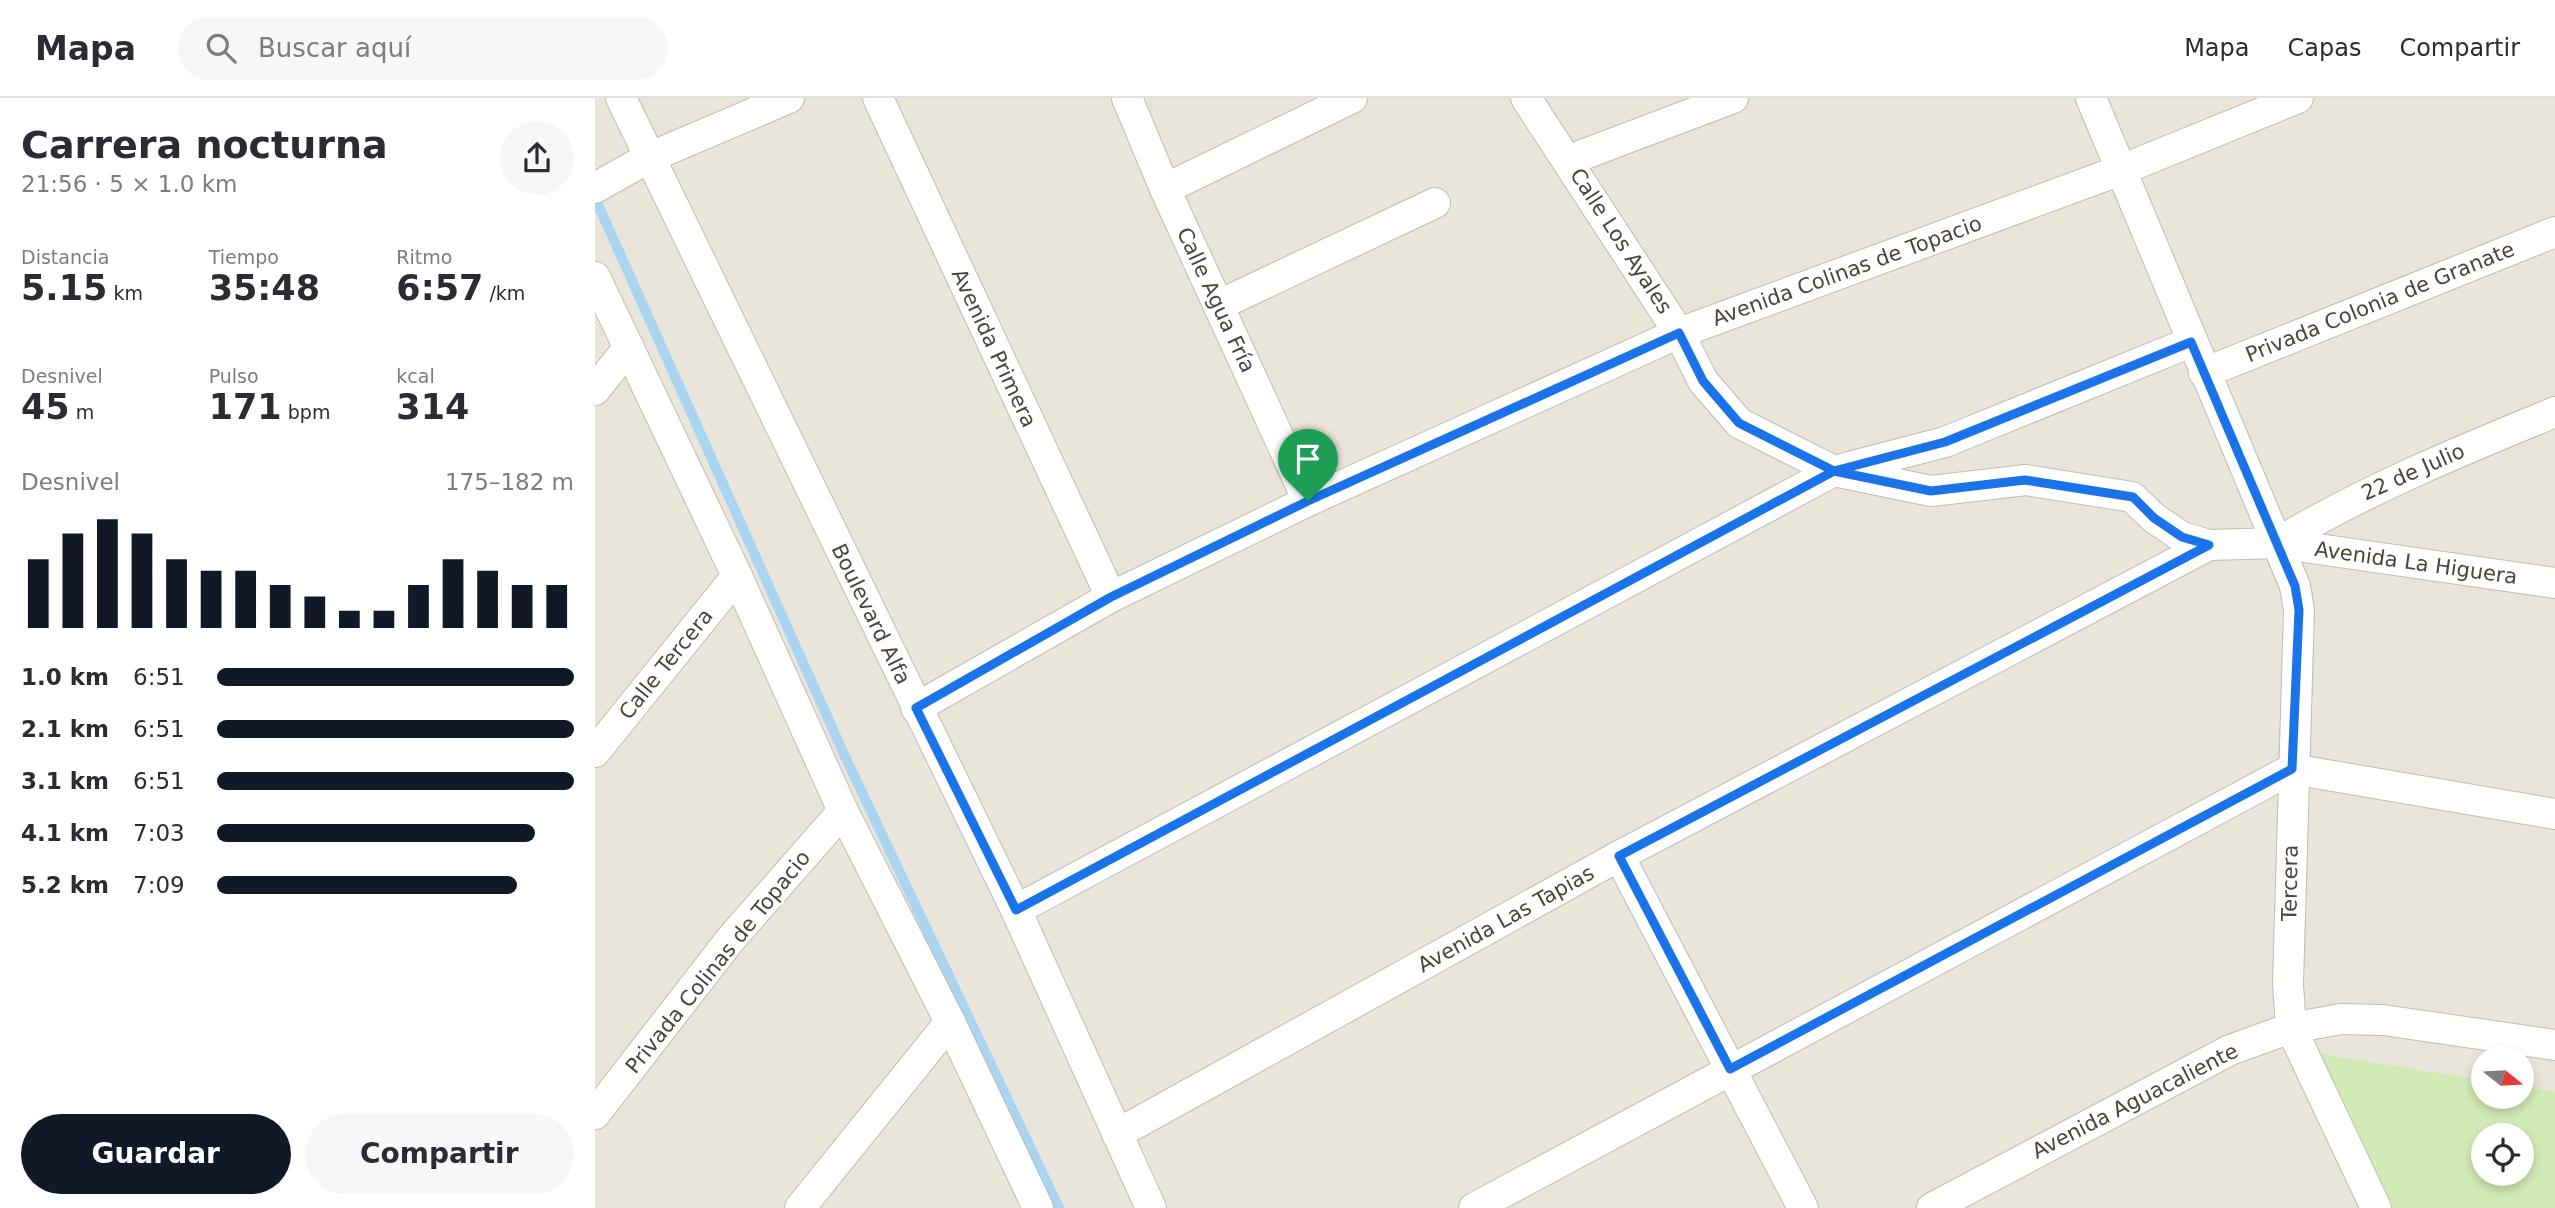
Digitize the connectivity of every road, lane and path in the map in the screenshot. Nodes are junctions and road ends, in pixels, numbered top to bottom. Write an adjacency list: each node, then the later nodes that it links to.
1 (621, 98): 10 (street, Boulevard Alfa)
2 (789, 98): 10 (street)
3 (877, 98): 31 (street, Avenida Primera)
4 (1127, 98): 14 (street, Calle Agua Fría)
5 (1352, 98): 14 (street)
6 (1526, 98): 11 (street, Calle Los Ayales)
7 (1733, 98): 11 (street)
8 (2091, 98): 12 (street, Tercera)
9 (2298, 98): 12 (street, Avenida Colinas de Topacio)
10 (648, 158): 13 (street); 32 (street, Boulevard Alfa)
11 (1569, 160): 19 (street, Calle Los Ayales)
12 (2122, 170): 19 (street, Avenida Colinas de Topacio); 20 (street, Tercera)
13 (595, 188)
14 (1165, 189): 18 (street, Calle Agua Fría)
15 (1434, 203): 18 (street)
16 (2555, 232): 22 (street, Privada Colonia de Granate)
17 (595, 277): 21 (street)
18 (1219, 305): 26 (street, Calle Agua Fría)
19 (1679, 333): 25 (street, Calle Los Ayales); 26 (street, Avenida Colinas de Topacio)
20 (2191, 342): 22 (street, Tercera); 25 (street)
21 (629, 347): 23 (street); 29 (street)
22 (2204, 373): 27 (street, Tercera)
23 (595, 390)
24 (2555, 412): 27 (street, 22 de Julio)
25 (1834, 471): 28 (street, Calle Los Ayales); 38 (street)
26 (1308, 501): 31 (street, Avenida Colinas de Topacio)
27 (2277, 543): 28 (street, Avenida Las Tapias); 30 (street, Avenida La Higuera); 34 (street, Tercera)
28 (2209, 545): 37 (street, Avenida Las Tapias)
29 (737, 576): 33 (street, Calle Tercera); 35 (street)
30 (2555, 583)
31 (1111, 597): 32 (street, Avenida Colinas de Topacio)
32 (916, 708): 38 (street, Boulevard Alfa)
33 (595, 752)
34 (2292, 769): 36 (street); 40 (street, Tercera); 42 (street)
35 (843, 811): 39 (street); 43 (street, Privada Colinas de Topacio)
36 (2555, 814)
37 (1619, 856): 42 (street); 44 (street, Avenida Las Tapias)
38 (1016, 910): 44 (street, Boulevard Alfa)
39 (950, 1022): 45 (street); 46 (street)
40 (2291, 1028): 41 (street, Avenida Aguacaliente); 50 (street, Avenida Aguacaliente); 51 (street, Tercera)
41 (2555, 1045)
42 (1730, 1069): 48 (street); 49 (street)
43 (595, 1114)
44 (1117, 1133): 47 (street, Boulevard Alfa)
45 (800, 1208)
46 (1038, 1208)
47 (1151, 1208)
48 (1474, 1208)
49 (1803, 1208)
50 (1932, 1208)
51 (2376, 1208)

